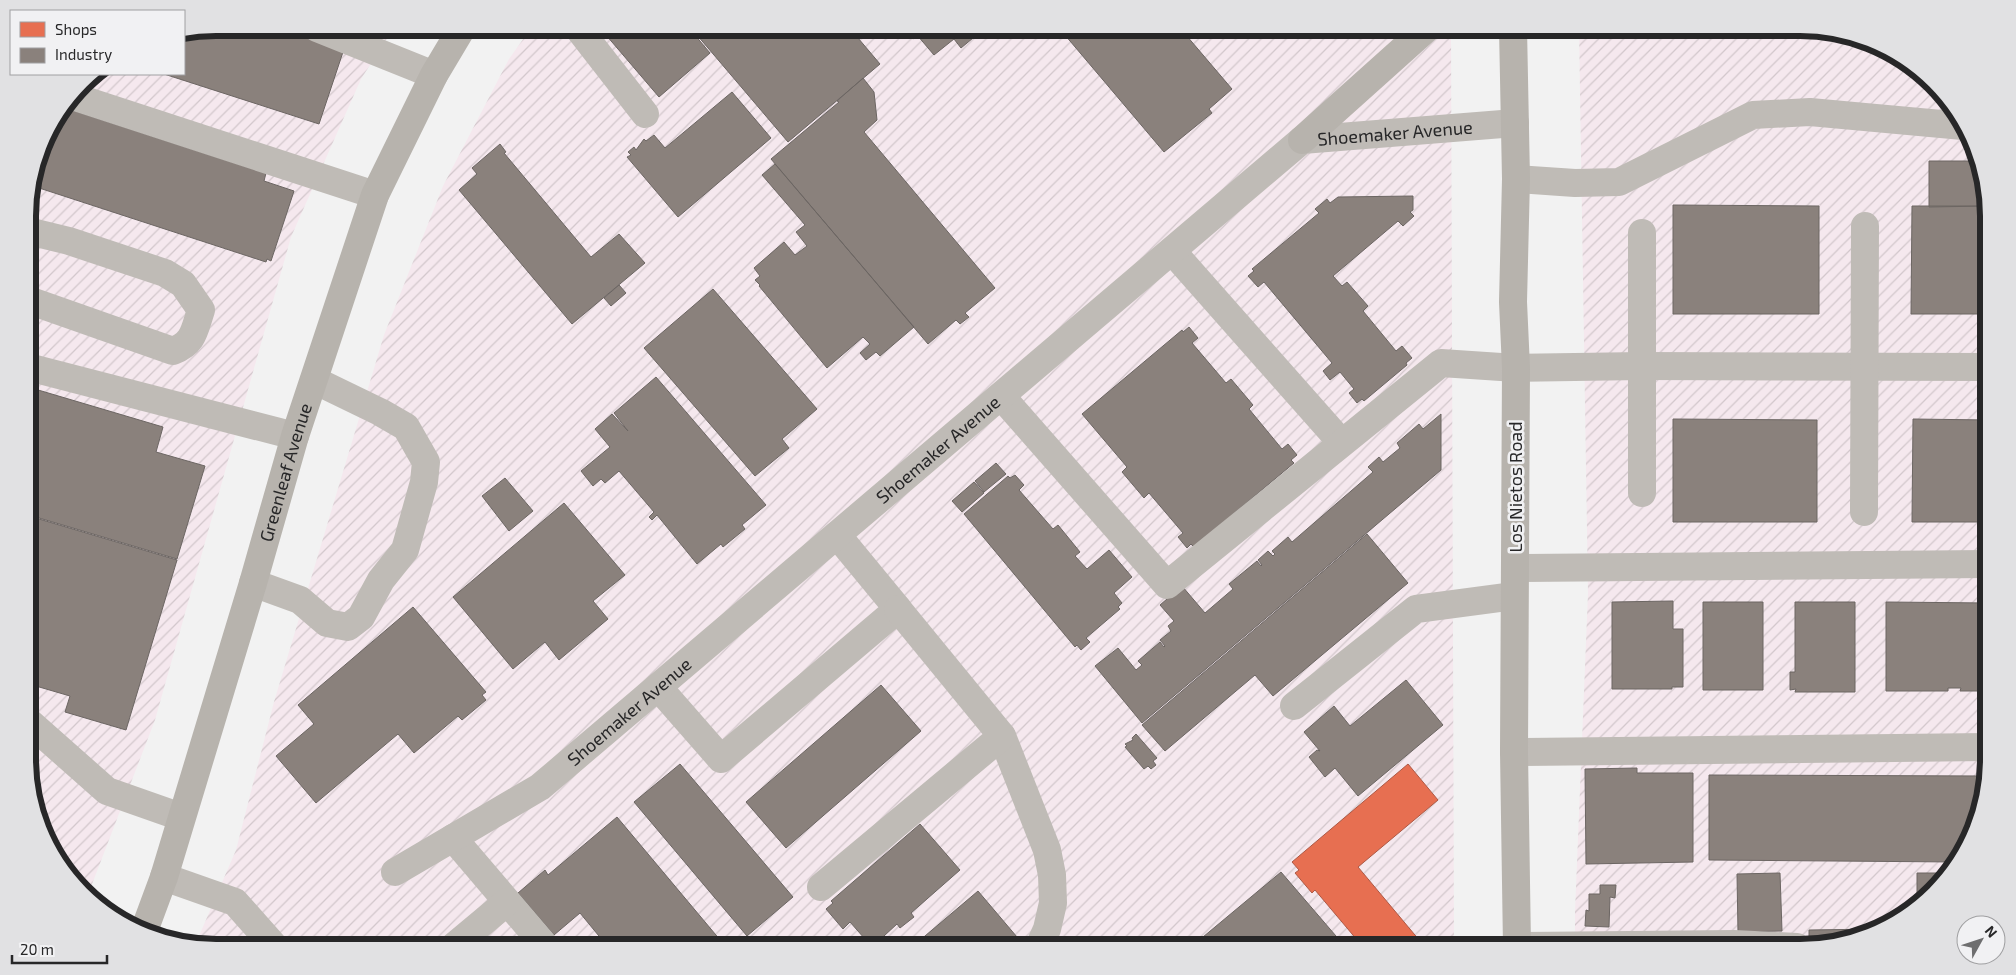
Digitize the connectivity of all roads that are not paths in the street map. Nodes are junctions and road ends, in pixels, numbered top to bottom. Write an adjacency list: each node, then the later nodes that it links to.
1 (337, 36): 6 (street)
2 (457, 36): 6 (main road, Greenleaf Avenue)
3 (584, 36): 8 (street)
4 (1418, 36): 11 (main road)
5 (1513, 36): 9 (main road, Los Nietos Road)
6 (434, 75): 13 (main road, Greenleaf Avenue)
7 (80, 99): 13 (street)
8 (646, 114)
9 (1515, 123): 11 (street, Shoemaker Avenue); 12 (main road, Los Nietos Road)
10 (1955, 125): 12 (street)
11 (1302, 140): 17 (street, Shoemaker Avenue)
12 (1516, 179): 22 (main road, Los Nietos Road)
13 (375, 195): 24 (main road, Greenleaf Avenue)
14 (1865, 226): 20 (street)
15 (36, 233): 18 (street)
16 (1642, 233): 19 (street)
17 (1172, 251): 25 (street, Shoemaker Avenue); 27 (street)
18 (36, 303)
19 (1642, 366): 20 (street); 22 (street); 28 (street)
20 (1864, 366): 21 (street); 29 (street)
21 (1980, 367)
22 (1516, 368): 27 (street); 32 (main road, Los Nietos Road)
23 (36, 369): 26 (street)
24 (314, 380): 26 (main road, Greenleaf Avenue); 33 (street)
25 (1001, 396): 27 (street); 30 (street, Shoemaker Avenue)
26 (295, 436): 33 (main road, Greenleaf Avenue)
27 (1342, 442)
28 (1642, 492)
29 (1864, 512)
30 (837, 535): 35 (street); 36 (street, Shoemaker Avenue)
31 (1980, 564): 32 (street)
32 (1515, 568): 34 (main road, Los Nietos Road)
33 (253, 583): 42 (main road, Greenleaf Avenue)
34 (1514, 596): 37 (street); 41 (main road, Los Nietos Road)
35 (898, 609): 36 (street); 39 (street)
36 (658, 687): 43 (street, Shoemaker Avenue)
37 (1294, 706)
38 (36, 728): 42 (street)
39 (1002, 736): 46 (street); 52 (street)
40 (1980, 747): 41 (street)
41 (1514, 752): 53 (main road, Los Nietos Road)
42 (181, 817): 45 (main road, Greenleaf Avenue)
43 (453, 838): 44 (street, Shoemaker Avenue); 47 (street)
44 (395, 872)
45 (164, 877): 48 (main road, Greenleaf Avenue); 49 (street)
46 (821, 886)
47 (507, 902): 50 (street); 51 (street)
48 (146, 924)
49 (267, 939)
50 (464, 939)
51 (539, 939)
52 (1043, 939)
53 (1517, 939)

